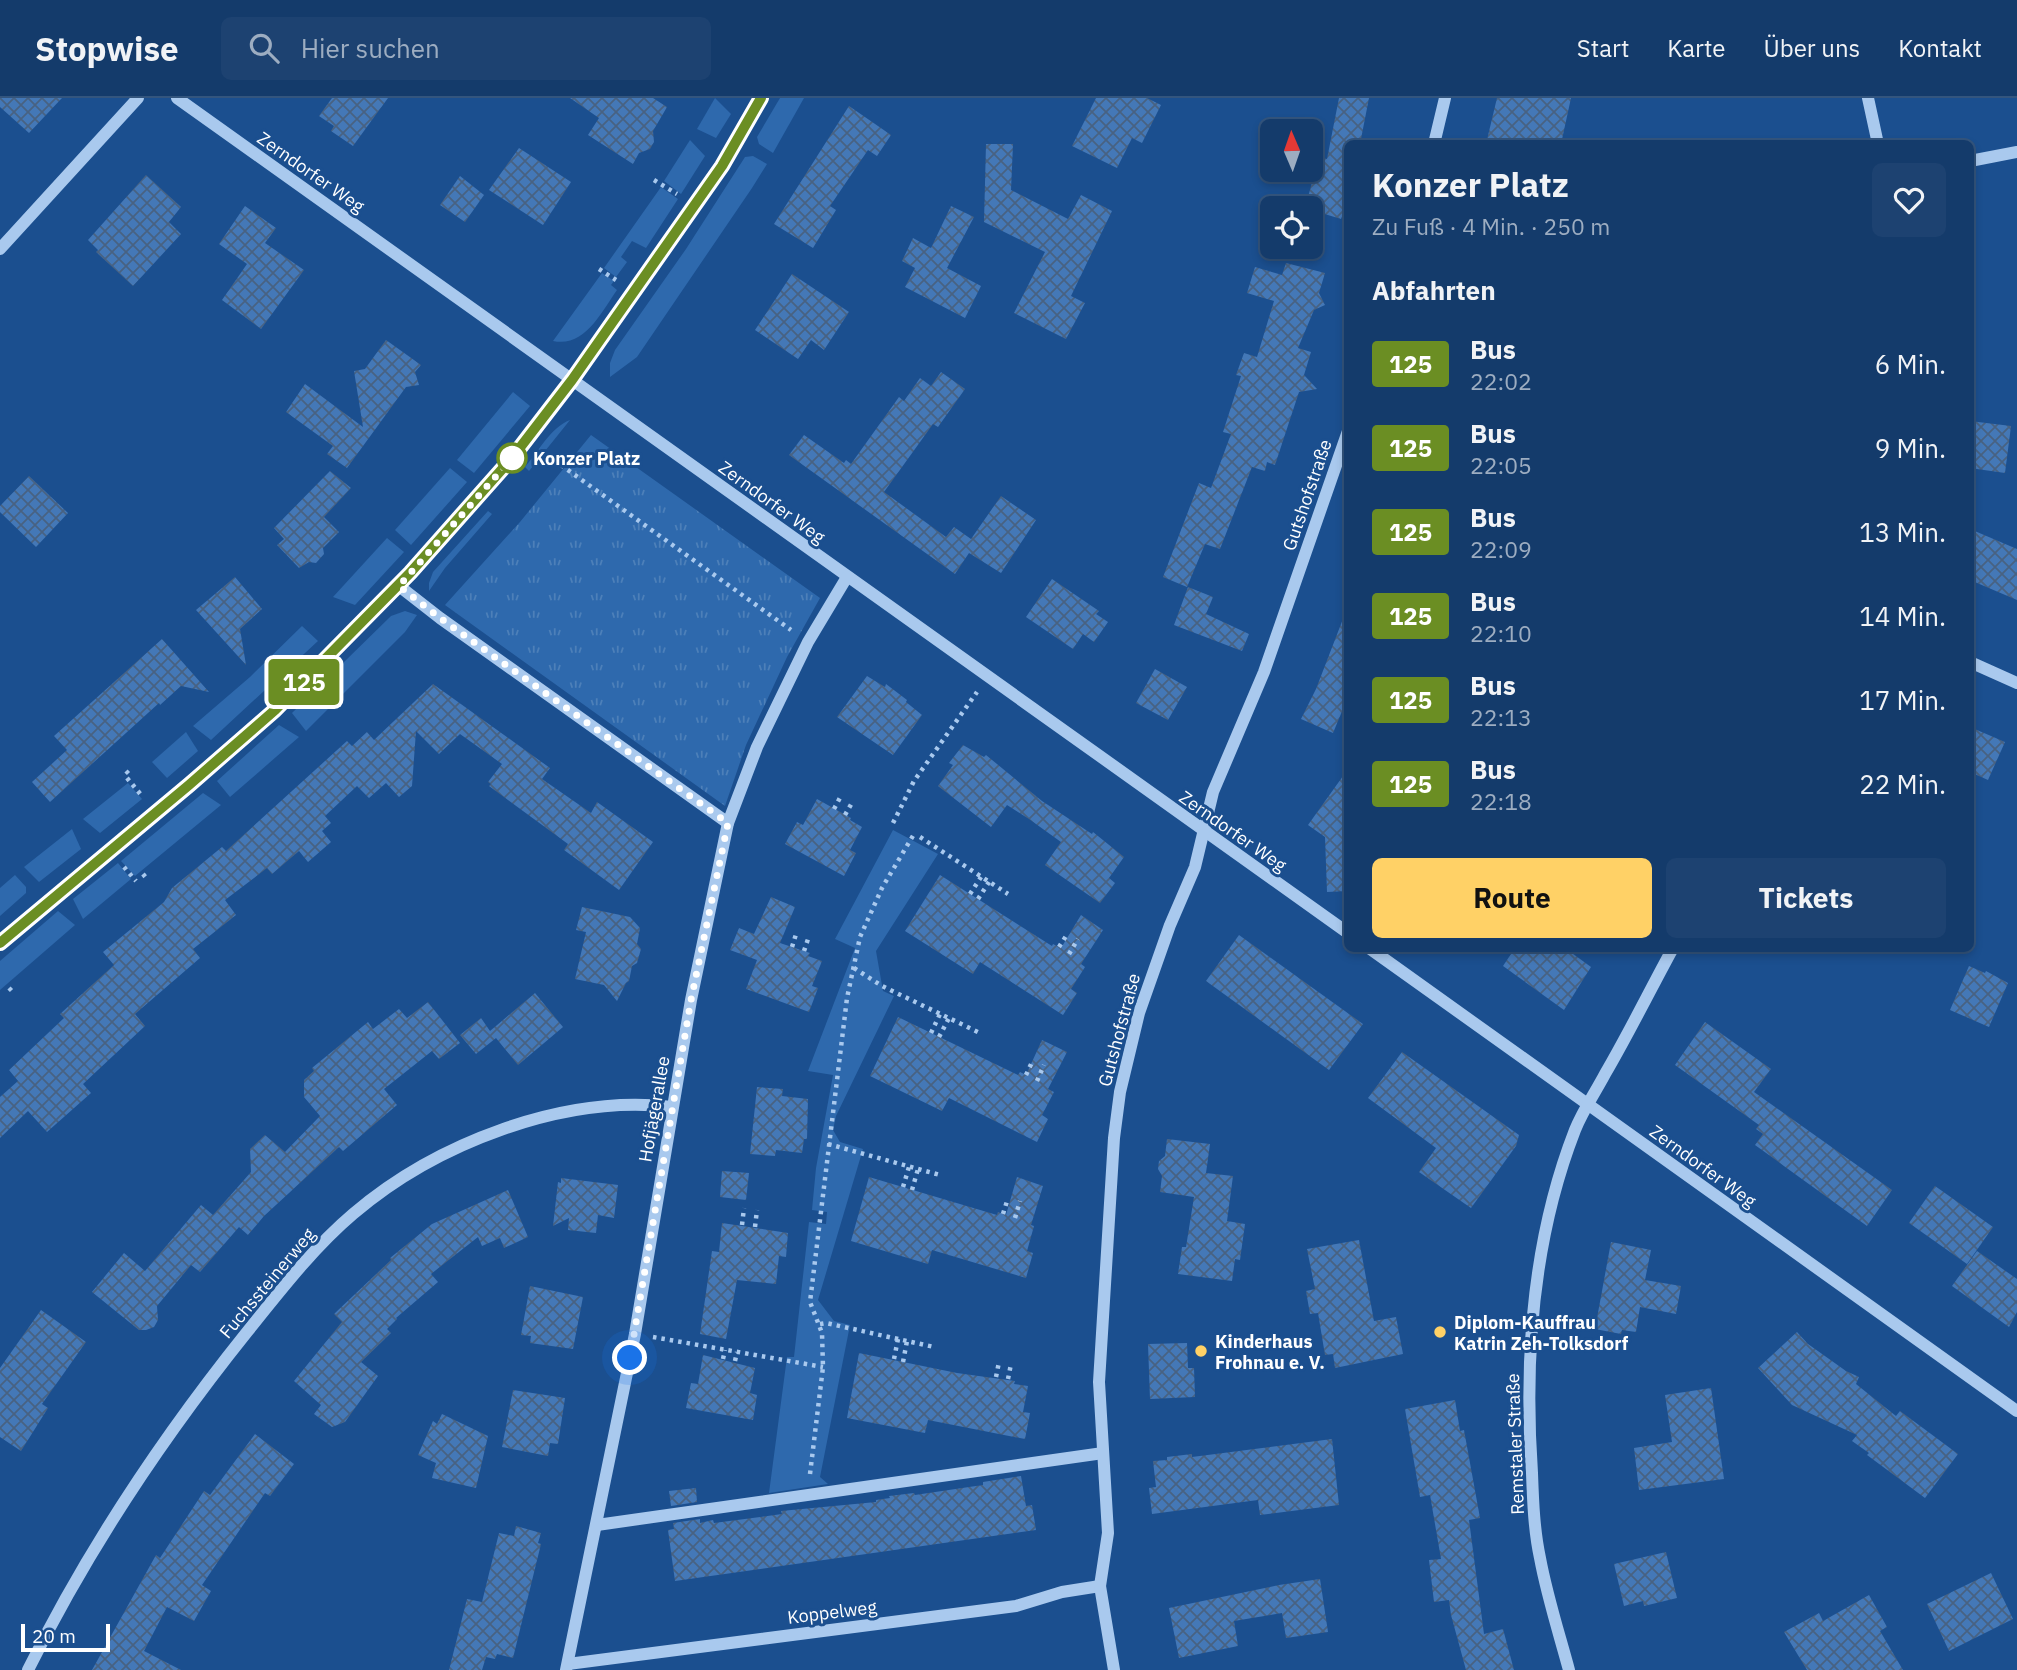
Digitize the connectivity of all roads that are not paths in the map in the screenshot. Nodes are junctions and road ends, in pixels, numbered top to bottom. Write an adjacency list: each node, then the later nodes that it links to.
1 (138, 98): 10 (street)
2 (177, 98): 11 (street, Zerndorfer Weg)
3 (761, 98): 11 (street)
4 (1445, 98): 6 (street)
5 (1868, 98): 7 (street)
6 (1435, 140)
7 (1877, 140)
8 (2017, 152): 9 (street)
9 (1974, 160)
10 (0, 249)
11 (572, 380): 13 (street, Zerndorfer Weg); 14 (street)
12 (1344, 442): 18 (street, Gutshofstraße)
13 (847, 578): 17 (street, Hofjägerallee); 18 (street, Zerndorfer Weg)
14 (399, 586): 17 (street); 20 (street)
15 (1974, 664): 16 (street)
16 (2017, 683)
17 (728, 823): 24 (street, Hofjägerallee)
18 (1203, 828): 19 (street, Zerndorfer Weg); 26 (street, Gutshofstraße)
19 (1344, 930)
20 (0, 943)
21 (1375, 952): 23 (street, Zerndorfer Weg)
22 (1671, 952): 23 (street, Remstaler Straße)
23 (1587, 1103): 25 (street, Zerndorfer Weg); 32 (street, Remstaler Straße)
24 (672, 1107): 27 (street, Hofjägerallee); 30 (street, Fuchssteinerweg)
25 (2017, 1411)
26 (1102, 1453): 27 (street); 28 (street, Gutshofstraße)
27 (597, 1525): 29 (street, Hofjägerallee)
28 (1100, 1586): 29 (street, Koppelweg); 31 (street, Gutshofstraße)
29 (567, 1667)
30 (28, 1670)
31 (1114, 1670)
32 (1569, 1670)

